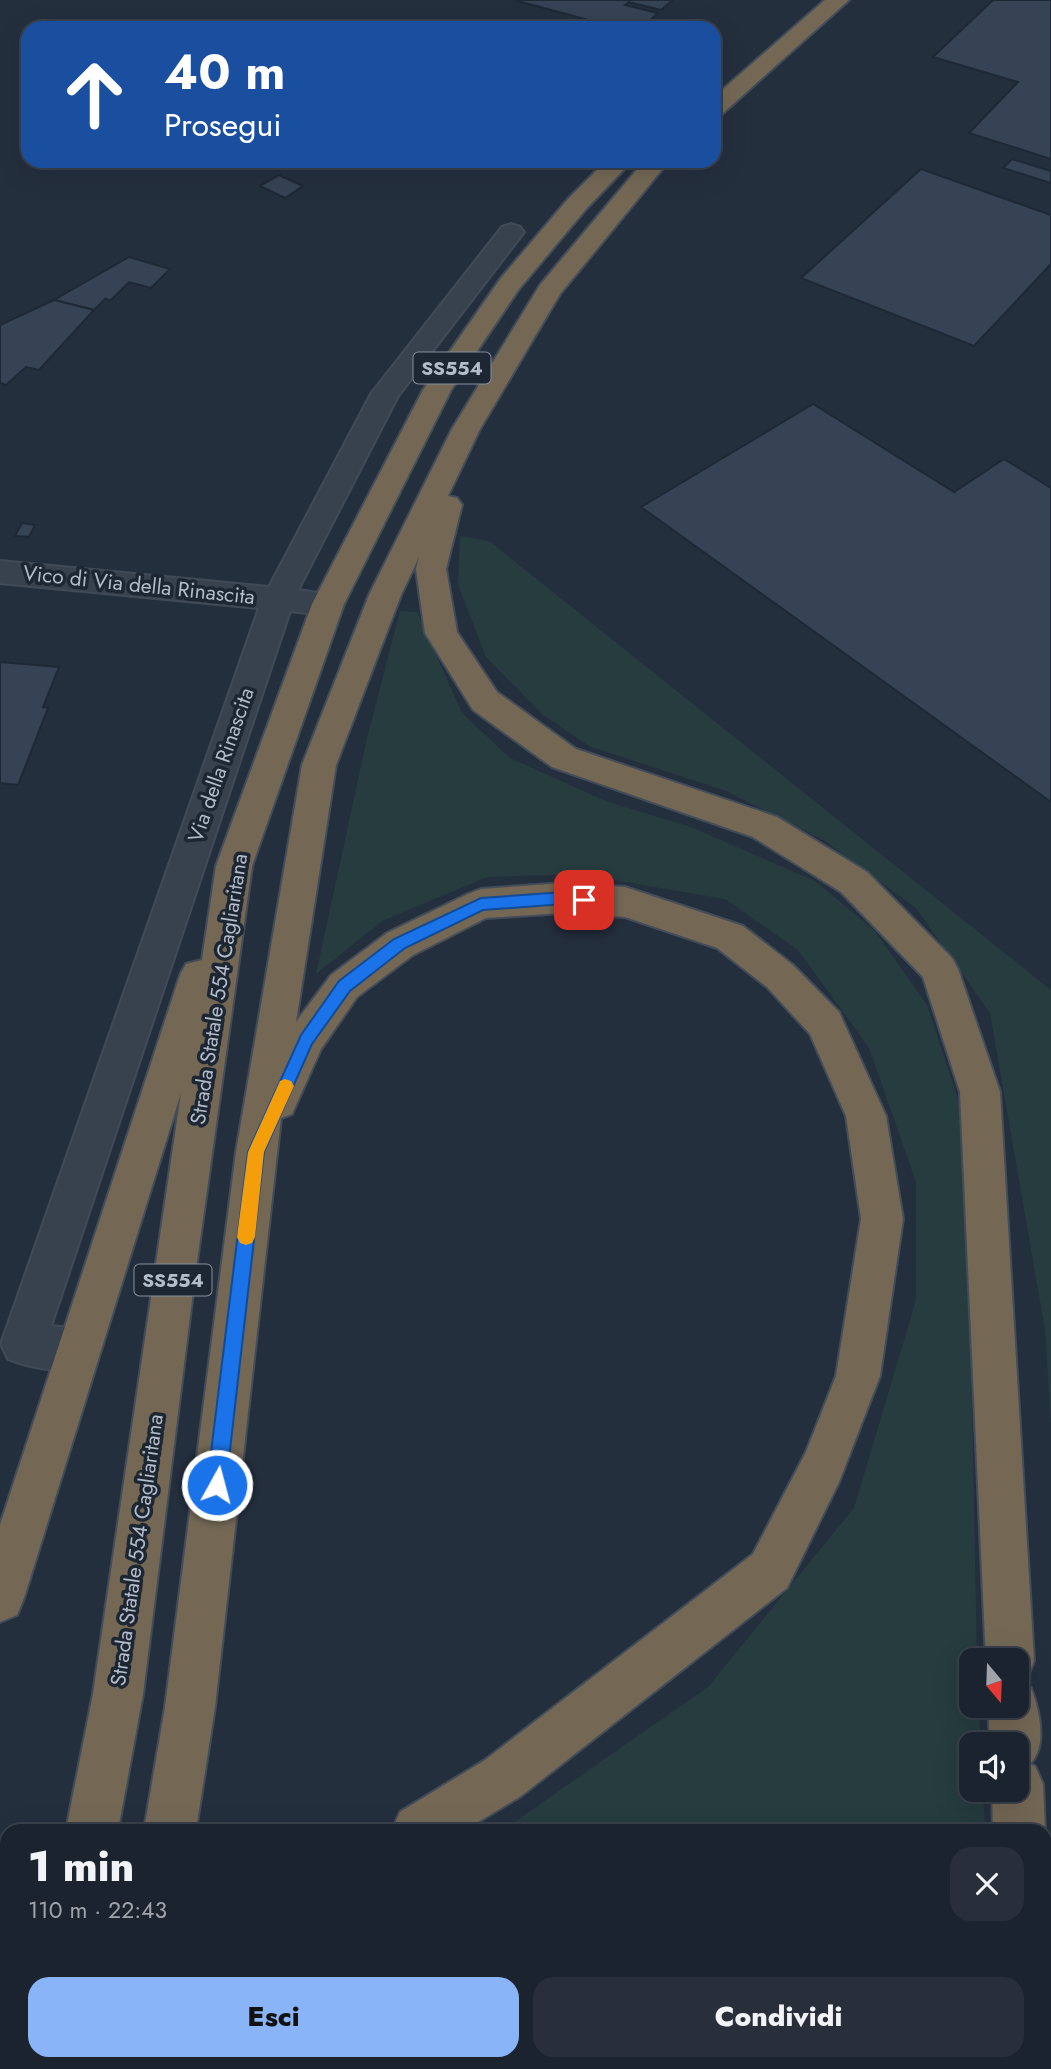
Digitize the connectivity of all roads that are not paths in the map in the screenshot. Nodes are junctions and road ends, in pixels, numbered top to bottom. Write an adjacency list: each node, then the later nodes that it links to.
1 (838, 0): 2 (highway)
2 (721, 102)
3 (613, 168): 9 (highway, Strada Statale 554 Cagliaritana / SS554)
4 (651, 168): 6 (highway, SS554)
5 (511, 232): 8 (lane, Via della Rinascita)
6 (466, 429): 11 (highway, SS554); 14 (highway)
7 (0, 572): 8 (lane, Vico di Via della Rinascita)
8 (278, 599): 9 (lane, Vico di Via della Rinascita); 12 (lane, Via della Rinascita)
9 (328, 604): 10 (highway, Strada Statale 554 Cagliaritana / SS554)
10 (234, 866): 12 (highway); 16 (highway, Strada Statale 554 Cagliaritana / SS554)
11 (256, 1152): 17 (highway, SS554); 18 (highway)
12 (79, 1350): 13 (highway)
13 (0, 1598)
14 (1009, 1648)
15 (1018, 1802): 19 (highway)
16 (93, 1824)
17 (171, 1824)
18 (428, 1824)
19 (1019, 1824)

